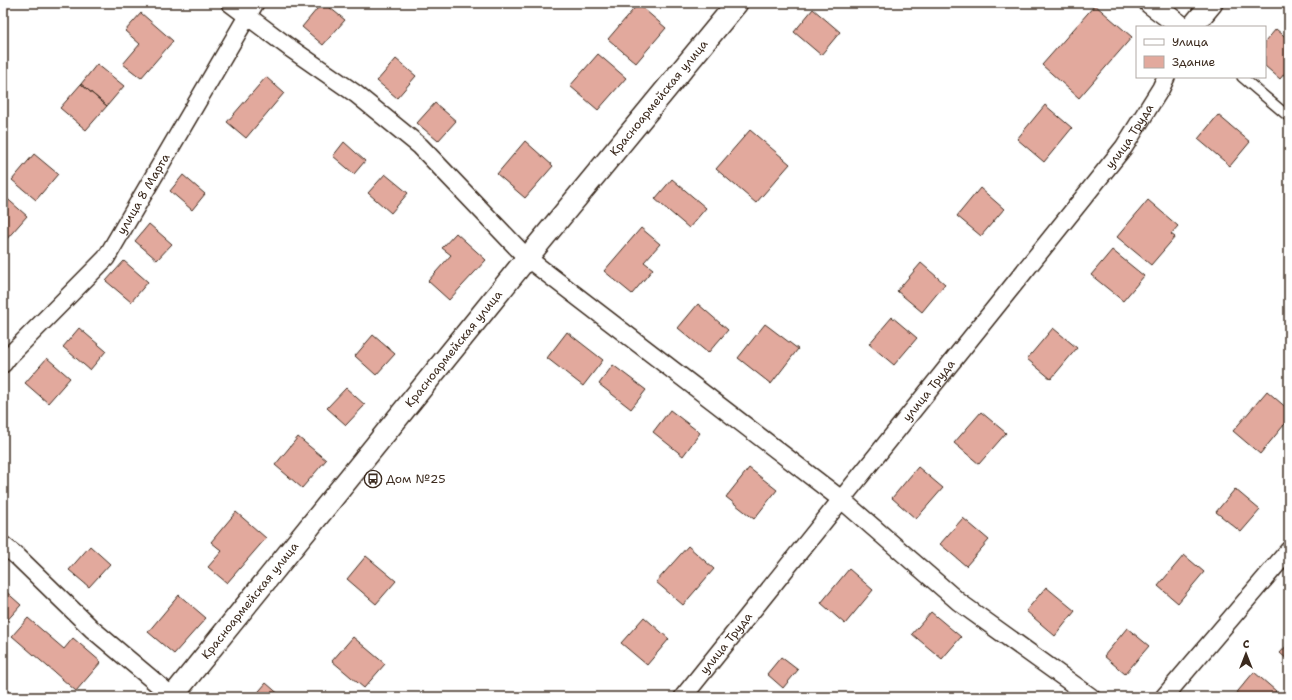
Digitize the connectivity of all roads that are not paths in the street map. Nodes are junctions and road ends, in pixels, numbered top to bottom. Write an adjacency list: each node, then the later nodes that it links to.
1 (230, 3): 5 (street)
2 (737, 3): 11 (street, Красноармейская улица)
3 (1150, 3): 6 (street)
4 (1212, 3): 7 (street)
5 (251, 9): 11 (street); 12 (street, улица 8 Марта)
6 (1181, 26)
7 (1193, 26)
8 (1166, 78): 13 (street, улица Труда)
9 (1243, 78): 10 (lane)
10 (1289, 117)
11 (527, 258): 13 (street); 16 (street, Красноармейская улица)
12 (3, 364)
13 (842, 500): 17 (street, улица Труда); 18 (street)
14 (3, 546): 16 (street)
15 (1289, 550): 19 (street)
16 (173, 697)
17 (683, 697)
18 (1091, 697)
19 (1164, 697)

